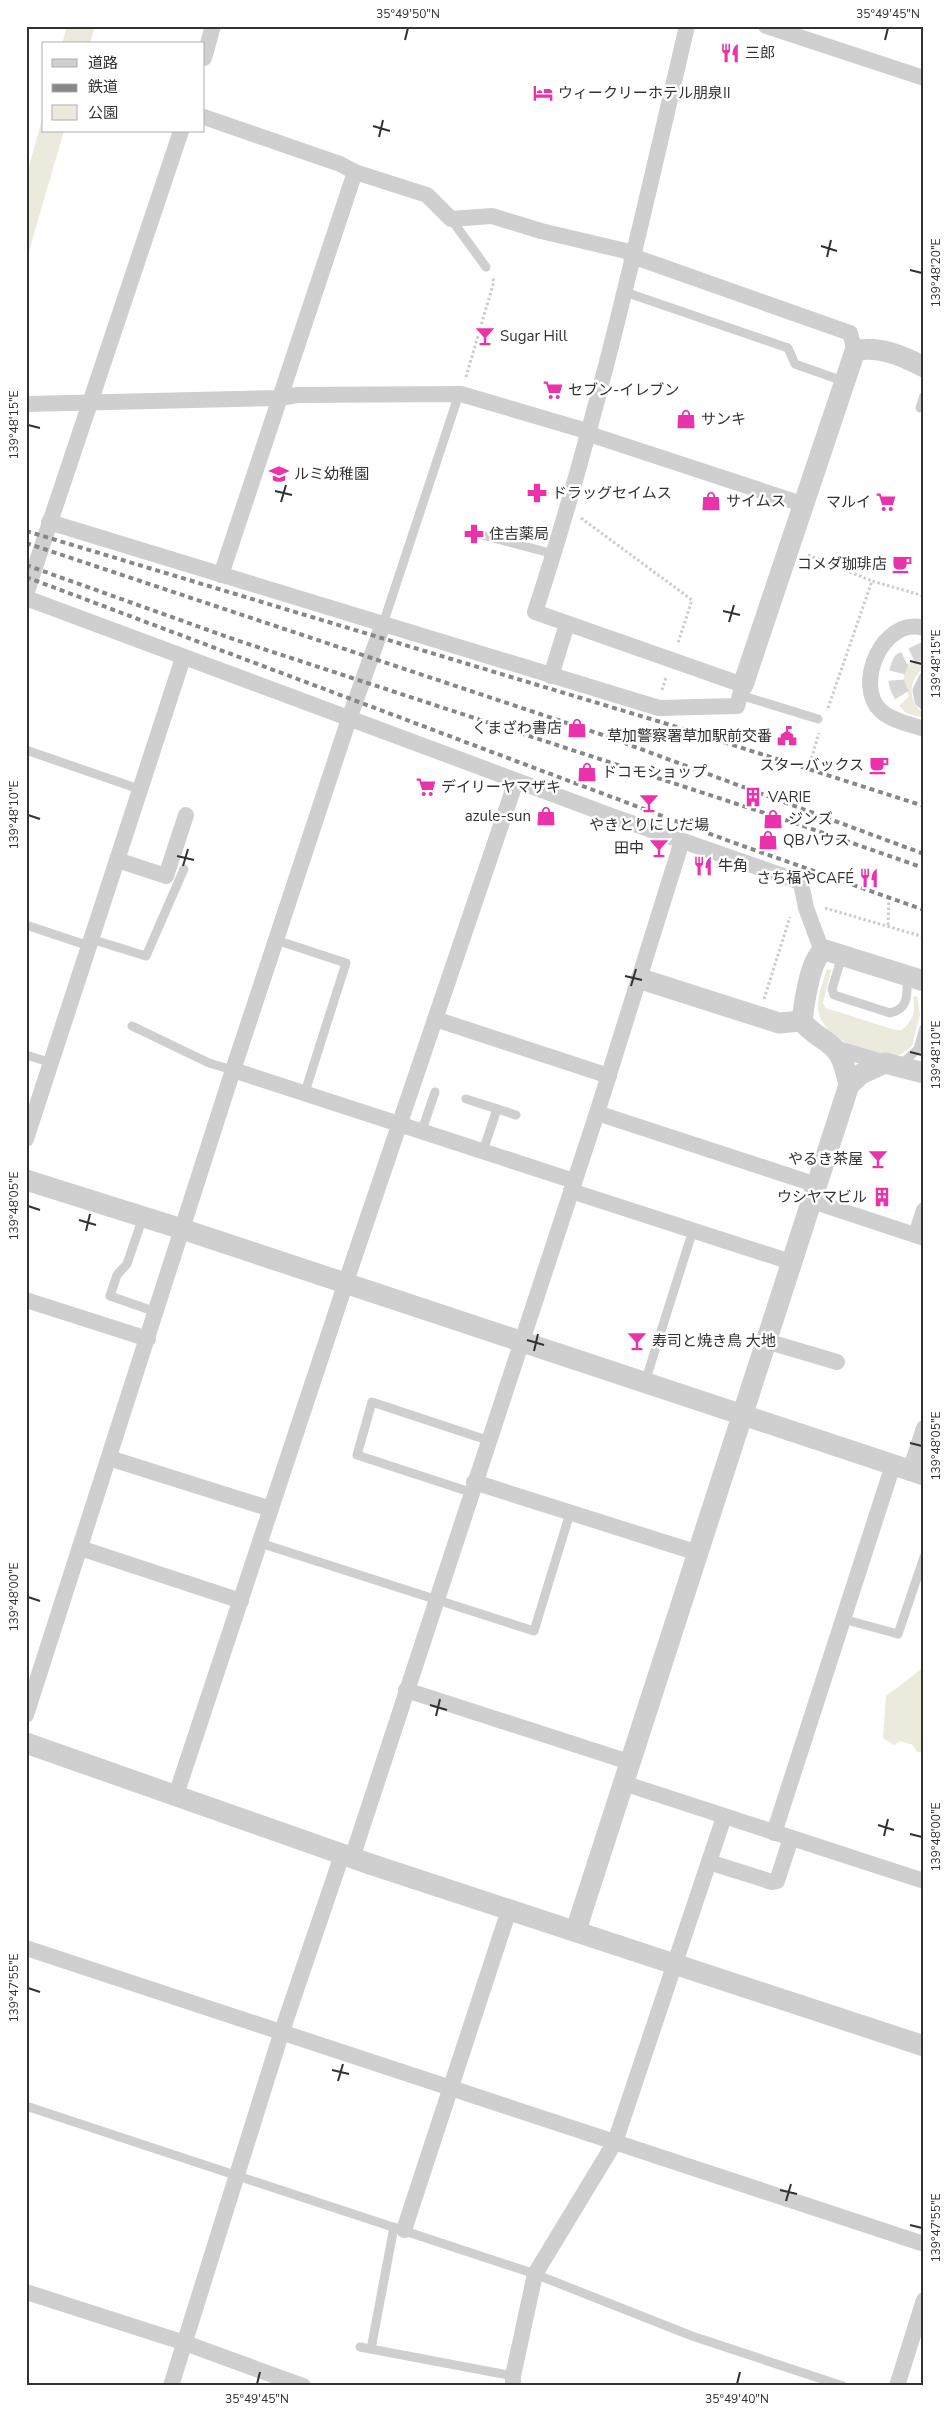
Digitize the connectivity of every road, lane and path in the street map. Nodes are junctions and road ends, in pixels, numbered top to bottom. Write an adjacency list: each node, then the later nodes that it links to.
1 (213, 26): 4 (street)
2 (687, 26): 10 (street)
3 (766, 26): 5 (street)
4 (205, 54)
5 (924, 78)
6 (205, 117): 8 (street)
7 (181, 132): 19 (street)
8 (355, 172): 9 (street); 18 (street)
9 (451, 219): 10 (street); 11 (lane)
10 (632, 256): 12 (street); 13 (street)
11 (486, 268): 16 (path)
12 (624, 292): 15 (lane); 22 (street)
13 (855, 351): 14 (street); 15 (street)
14 (924, 367)
15 (843, 381): 23 (street)
16 (460, 394): 18 (street); 22 (street); 34 (lane)
17 (924, 396): 21 (lane)
18 (280, 398): 19 (street); 29 (street)
19 (90, 402): 20 (street); 25 (street)
20 (26, 404)
21 (920, 408)
22 (589, 433): 23 (street); 24 (street)
23 (802, 504): 27 (street)
24 (566, 513): 28 (street); 38 (path)
25 (49, 522): 29 (street); 31 (street)
26 (478, 534): 28 (lane)
27 (788, 547): 30 (path); 41 (street)
28 (554, 554): 35 (street)
29 (221, 575): 34 (street)
30 (872, 581): 32 (path); 44 (path)
31 (26, 594)
32 (924, 596)
33 (26, 598): 37 (street)
34 (383, 624): 39 (street); 45 (street)
35 (567, 624): 38 (street); 39 (street)
36 (924, 628): 46 (street)
37 (183, 658): 45 (street); 51 (street)
38 (672, 660): 41 (street); 43 (path)
39 (552, 676): 43 (street)
40 (924, 676): 42 (lane)
41 (742, 690): 43 (street); 44 (lane)
42 (924, 706)
43 (656, 707)
44 (822, 717)
45 (349, 719): 50 (street); 64 (street)
46 (924, 729)
47 (819, 732): 49 (path)
48 (26, 750): 51 (lane)
49 (810, 763)
50 (516, 781): 55 (street); 70 (street)
51 (139, 789): 56 (street)
52 (924, 794): 53 (path)
53 (922, 800)
54 (186, 815): 56 (street)
55 (682, 841): 66 (street); 67 (street)
56 (117, 860): 65 (street)
57 (184, 869): 65 (lane)
58 (890, 898): 62 (path)
59 (824, 907): 62 (path)
60 (792, 913): 69 (path)
61 (26, 925): 65 (lane)
62 (888, 925): 63 (path)
63 (924, 937)
64 (276, 940): 78 (street); 82 (lane)
65 (90, 942): 76 (street)
66 (832, 953): 68 (street); 68 (lane); 71 (street)
67 (640, 978): 69 (street); 80 (street)
68 (915, 978)
69 (758, 1016): 71 (street)
70 (435, 1019): 80 (street); 88 (street)
71 (802, 1021): 74 (street)
72 (132, 1026): 78 (lane)
73 (924, 1028): 77 (lane)
74 (835, 1048): 77 (street); 81 (street)
75 (26, 1055): 76 (lane)
76 (52, 1063): 90 (street)
77 (892, 1064): 79 (street); 81 (street)
78 (233, 1070): 82 (street); 97 (street)
79 (924, 1073)
80 (609, 1076): 86 (street)
81 (849, 1086): 94 (street)
82 (304, 1092): 88 (street)
83 (435, 1092): 89 (lane)
84 (466, 1099): 85 (lane)
85 (497, 1109): 87 (lane); 91 (lane)
86 (597, 1113): 93 (street); 94 (street)
87 (516, 1115)
88 (400, 1123): 89 (street); 101 (street)
89 (422, 1130): 91 (street)
90 (26, 1140)
91 (483, 1150): 93 (street)
92 (26, 1180): 96 (street)
93 (572, 1186): 98 (street); 105 (street)
94 (814, 1193): 99 (street); 100 (street)
95 (924, 1210): 99 (street)
96 (143, 1217): 97 (street); 103 (lane)
97 (182, 1229): 101 (street); 103 (street)
98 (693, 1230): 100 (street); 108 (lane)
99 (920, 1236)
100 (791, 1262): 106 (street)
101 (346, 1284): 105 (street); 115 (street)
102 (26, 1300): 104 (street)
103 (156, 1312): 104 (street)
104 (148, 1339): 112 (street)
105 (521, 1341): 108 (street); 111 (street)
106 (766, 1341): 107 (street); 109 (street)
107 (837, 1362)
108 (645, 1382): 109 (street)
109 (742, 1415): 113 (street); 119 (street)
110 (924, 1428): 113 (street)
111 (488, 1440): 114 (street); 114 (lane)
112 (109, 1458): 115 (street); 118 (street)
113 (909, 1470): 123 (street)
114 (472, 1487): 116 (street); 122 (street)
115 (271, 1509): 117 (street)
116 (570, 1513): 119 (street); 122 (lane)
117 (260, 1544): 121 (street); 122 (lane)
118 (80, 1548): 121 (street); 125 (street)
119 (698, 1553): 127 (street)
120 (924, 1557): 123 (lane)
121 (241, 1601): 129 (street)
122 (435, 1601): 124 (street)
123 (843, 1619): 131 (street)
124 (406, 1690): 127 (street); 133 (street)
125 (26, 1715)
126 (26, 1743): 129 (street)
127 (629, 1762): 128 (street)
128 (623, 1783): 130 (street); 137 (street)
129 (176, 1795): 133 (street)
130 (724, 1816): 131 (street); 134 (street)
131 (774, 1833): 132 (street)
132 (791, 1838): 134 (street); 135 (street)
133 (347, 1856): 136 (street); 140 (street)
134 (710, 1862): 139 (street)
135 (924, 1881)
136 (509, 1910): 137 (street); 142 (street)
137 (576, 1930): 139 (street)
138 (26, 1948): 140 (street)
139 (675, 1963): 141 (street); 144 (street)
140 (281, 2034): 142 (street); 145 (street)
141 (924, 2046)
142 (452, 2088): 144 (street); 146 (street)
143 (26, 2106): 145 (lane)
144 (615, 2142): 147 (street); 148 (street)
145 (237, 2176): 146 (lane); 151 (street)
146 (399, 2229): 148 (lane); 153 (lane)
147 (924, 2244)
148 (535, 2274): 154 (street); 157 (lane)
149 (26, 2292): 151 (street)
150 (924, 2300): 158 (street)
151 (185, 2343): 155 (street); 156 (street)
152 (360, 2347): 153 (lane)
153 (372, 2349): 154 (lane)
154 (513, 2381)
155 (171, 2386)
156 (303, 2386)
157 (842, 2386)
158 (896, 2386)

